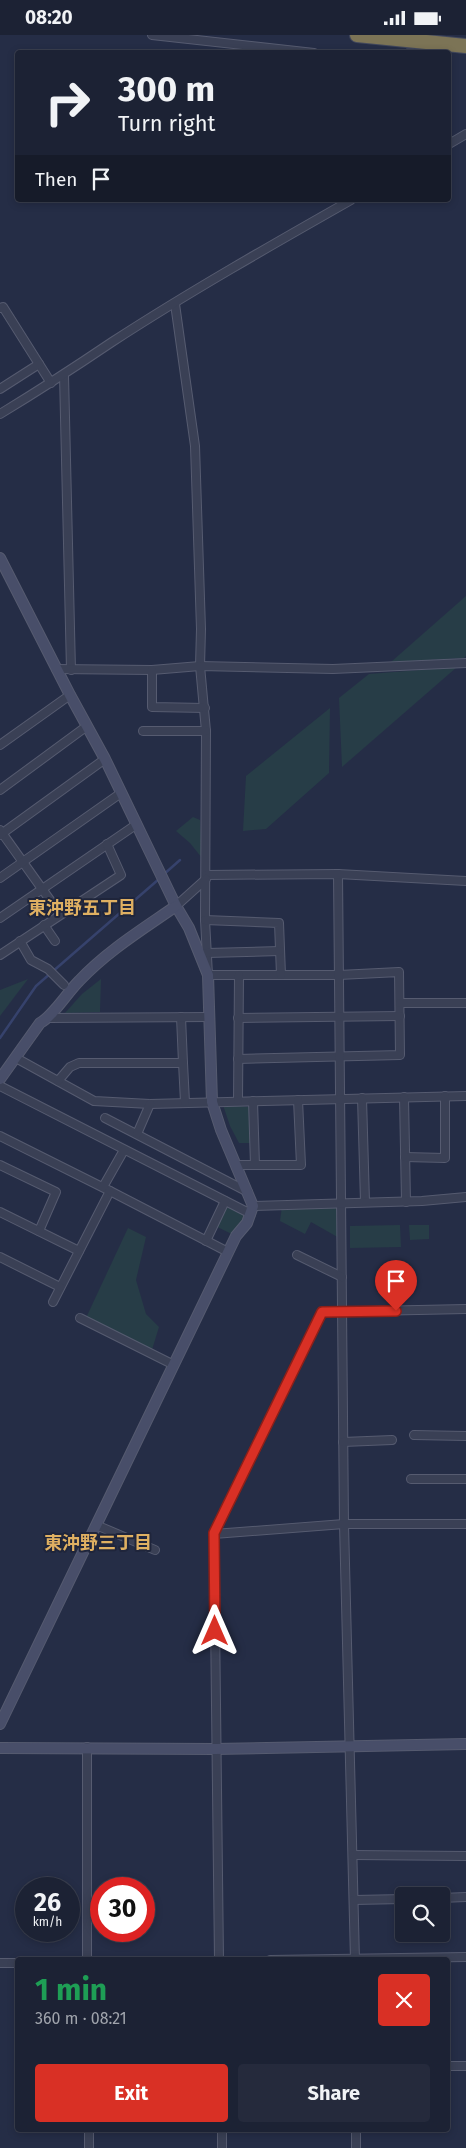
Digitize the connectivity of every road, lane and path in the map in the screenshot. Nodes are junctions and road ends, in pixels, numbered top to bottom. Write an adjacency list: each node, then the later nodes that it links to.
1 (152, 35): 4 (street)
2 (357, 35): 3 (highway)
3 (466, 46)
4 (287, 50)
5 (466, 135): 6 (street)
6 (451, 143)
7 (347, 202): 8 (street)
8 (174, 304): 11 (street); 17 (street)
9 (0, 309): 10 (street)
10 (39, 364): 12 (street); 13 (street)
11 (64, 375): 12 (street); 19 (street)
12 (51, 383): 14 (street)
13 (0, 389)
14 (0, 415)
15 (0, 558): 18 (street)
16 (466, 663): 17 (street)
17 (200, 666): 20 (street); 22 (street)
18 (56, 669): 19 (street); 21 (street)
19 (71, 670): 20 (street)
20 (152, 670): 22 (street)
21 (70, 695): 23 (street); 26 (street)
22 (205, 708): 25 (street)
23 (87, 726): 27 (street); 28 (street)
24 (143, 731): 25 (street)
25 (206, 731): 35 (street)
26 (0, 745)
27 (105, 759): 29 (street); 31 (street)
28 (0, 790)
29 (121, 793): 30 (street); 33 (street)
30 (137, 823): 32 (street); 39 (street)
31 (1, 833): 33 (street)
32 (107, 844): 38 (street); 40 (street)
33 (23, 862): 36 (street); 38 (street)
34 (338, 874): 35 (street); 37 (street); 52 (street)
35 (206, 877): 39 (street); 42 (street)
36 (0, 878)
37 (466, 881)
38 (42, 889): 40 (street); 41 (street)
39 (176, 905): 49 (street); 60 (street)
40 (60, 914): 43 (street)
41 (0, 917)
42 (205, 920): 46 (street); 47 (street)
43 (44, 925): 44 (street); 45 (street)
44 (20, 941): 48 (street); 53 (street)
45 (55, 941)
46 (280, 951): 47 (street); 51 (street)
47 (207, 953): 49 (street)
48 (0, 955)
49 (208, 975): 50 (street); 59 (street)
50 (239, 975): 51 (street); 61 (street)
51 (282, 975): 52 (street)
52 (339, 975): 54 (street); 56 (street)
53 (64, 985)
54 (400, 1003): 55 (street); 57 (street)
55 (466, 1003)
56 (340, 1016): 57 (street); 61 (street); 62 (street)
57 (400, 1016): 62 (street)
58 (181, 1017): 59 (street); 60 (street); 65 (street)
59 (209, 1017): 78 (street)
60 (49, 1018): 63 (street)
61 (238, 1018): 64 (street)
62 (340, 1057): 64 (street); 72 (street)
63 (16, 1058): 66 (street); 67 (street)
64 (238, 1059): 75 (street)
65 (183, 1063): 67 (street); 77 (street)
66 (0, 1079)
67 (58, 1081): 79 (street)
68 (0, 1085): 83 (street)
69 (446, 1096): 70 (street); 71 (street); 84 (street)
70 (466, 1096)
71 (404, 1097): 73 (street); 84 (street)
72 (340, 1098): 73 (street); 74 (street); 94 (street)
73 (362, 1098): 92 (street)
74 (298, 1100): 76 (street); 87 (street)
75 (238, 1101): 76 (street); 78 (street)
76 (253, 1101): 87 (street)
77 (185, 1102): 78 (street); 79 (street)
78 (212, 1102): 86 (street)
79 (150, 1104): 81 (street)
80 (105, 1118): 81 (street)
81 (137, 1134): 89 (street)
82 (0, 1136): 88 (street)
83 (124, 1150): 88 (street); 91 (street)
84 (405, 1157): 93 (street)
85 (0, 1165): 97 (street)
86 (236, 1165): 87 (street); 89 (street)
87 (255, 1165)
88 (106, 1189): 98 (street); 99 (street)
89 (248, 1192): 95 (street)
90 (466, 1197): 93 (street)
91 (225, 1201): 95 (street); 98 (street)
92 (364, 1202): 93 (street); 94 (street)
93 (406, 1202)
94 (341, 1204): 95 (street); 103 (street)
95 (252, 1210): 100 (street)
96 (0, 1212): 97 (street)
97 (39, 1231): 99 (street)
98 (206, 1241): 100 (street)
99 (79, 1251): 104 (street)
100 (228, 1252): 109 (street)
101 (297, 1255): 103 (street)
102 (0, 1257): 104 (street)
103 (342, 1277): 107 (street)
104 (60, 1287): 105 (street)
105 (53, 1302)
106 (466, 1309): 107 (street)
107 (343, 1312): 113 (street); 119 (street)
108 (80, 1318): 109 (street)
109 (174, 1365): 118 (street)
110 (414, 1435): 111 (street)
111 (466, 1436)
112 (392, 1439): 113 (street)
113 (343, 1442): 116 (street)
114 (411, 1479): 115 (street)
115 (466, 1479)
116 (344, 1524): 117 (street); 119 (street); 123 (street)
117 (466, 1524)
118 (96, 1525): 120 (street); 121 (street)
119 (214, 1533): 126 (street)
120 (155, 1550)
121 (0, 1724)
122 (466, 1744): 123 (street)
123 (349, 1746): 126 (street); 127 (street)
124 (87, 1747): 125 (street); 126 (street); 133 (street)
125 (0, 1748)
126 (216, 1749): 134 (street)
127 (353, 1855): 128 (street); 132 (street)
128 (466, 1856)
129 (466, 1897): 130 (street)
130 (450, 1898)
131 (395, 1899): 132 (street)
132 (354, 1900): 135 (street)
133 (87, 1957)
134 (219, 1957)
135 (355, 1957)
136 (466, 1957): 137 (street)
137 (450, 1958)
138 (0, 1963): 139 (street)
139 (15, 1963)
140 (450, 2066): 141 (street)
141 (466, 2066)
142 (89, 2132): 145 (street)
143 (222, 2132): 146 (street)
144 (356, 2132): 147 (street)
145 (89, 2148)
146 (222, 2148)
147 (356, 2148)

